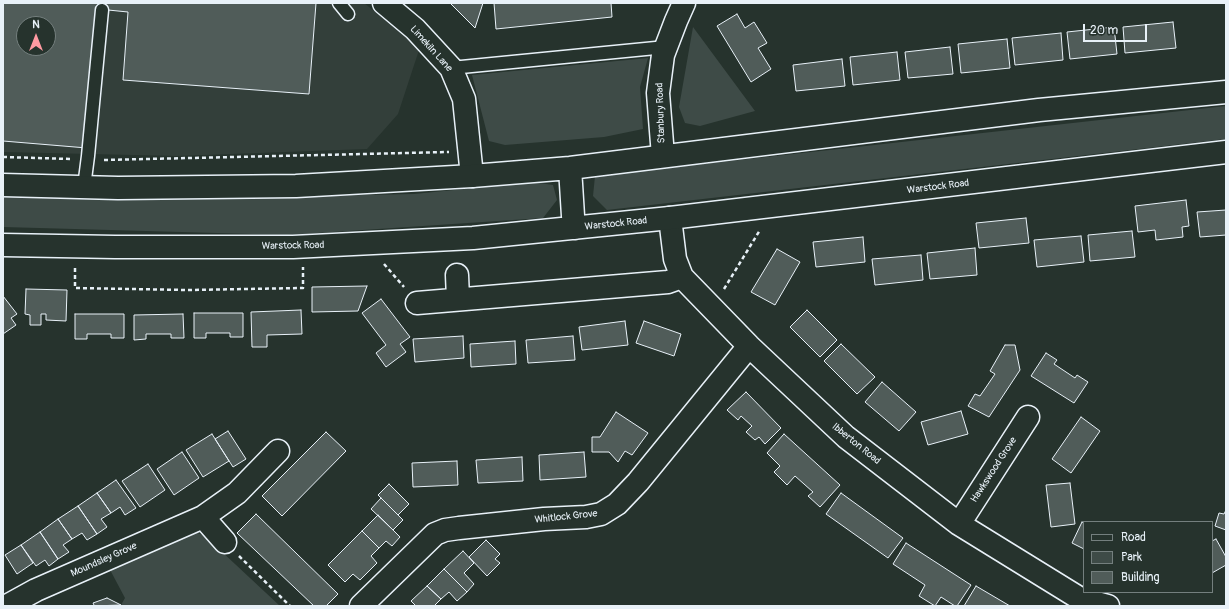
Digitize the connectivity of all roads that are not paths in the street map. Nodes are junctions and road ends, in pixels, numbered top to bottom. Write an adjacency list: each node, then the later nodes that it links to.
1 (339, 3): 5 (lane)
2 (384, 3): 7 (street, Limekiln Lane)
3 (684, 3): 6 (street, Stanbury Road)
4 (102, 10): 14 (lane)
5 (348, 14)
6 (666, 47): 7 (lane); 10 (street, Stanbury Road)
7 (451, 68): 12 (street, Limekiln Lane)
8 (1226, 92): 10 (street)
9 (1226, 152): 15 (street, Warstock Road)
10 (663, 156): 11 (street)
11 (570, 168): 12 (street); 16 (street)
12 (472, 176): 14 (street)
13 (3, 184): 14 (street)
14 (84, 187)
15 (670, 218): 16 (street, Warstock Road); 19 (street, Ibberton Road)
16 (575, 228): 17 (street, Warstock Road)
17 (3, 245)
18 (457, 275): 20 (street)
19 (682, 277): 20 (street); 22 (street, Ibberton Road)
20 (458, 299): 21 (street)
21 (417, 303)
22 (749, 346): 26 (street, Ibberton Road); 29 (street, Whitlock Grove)
23 (1028, 417): 26 (street, Hawkswood Grove)
24 (278, 451): 25 (street, Moundsley Grove)
25 (203, 517): 27 (street); 28 (street, Moundsley Grove)
26 (959, 524): 30 (street, Ibberton Road)
27 (225, 542)
28 (7, 606)
29 (361, 606)
30 (1108, 606)

